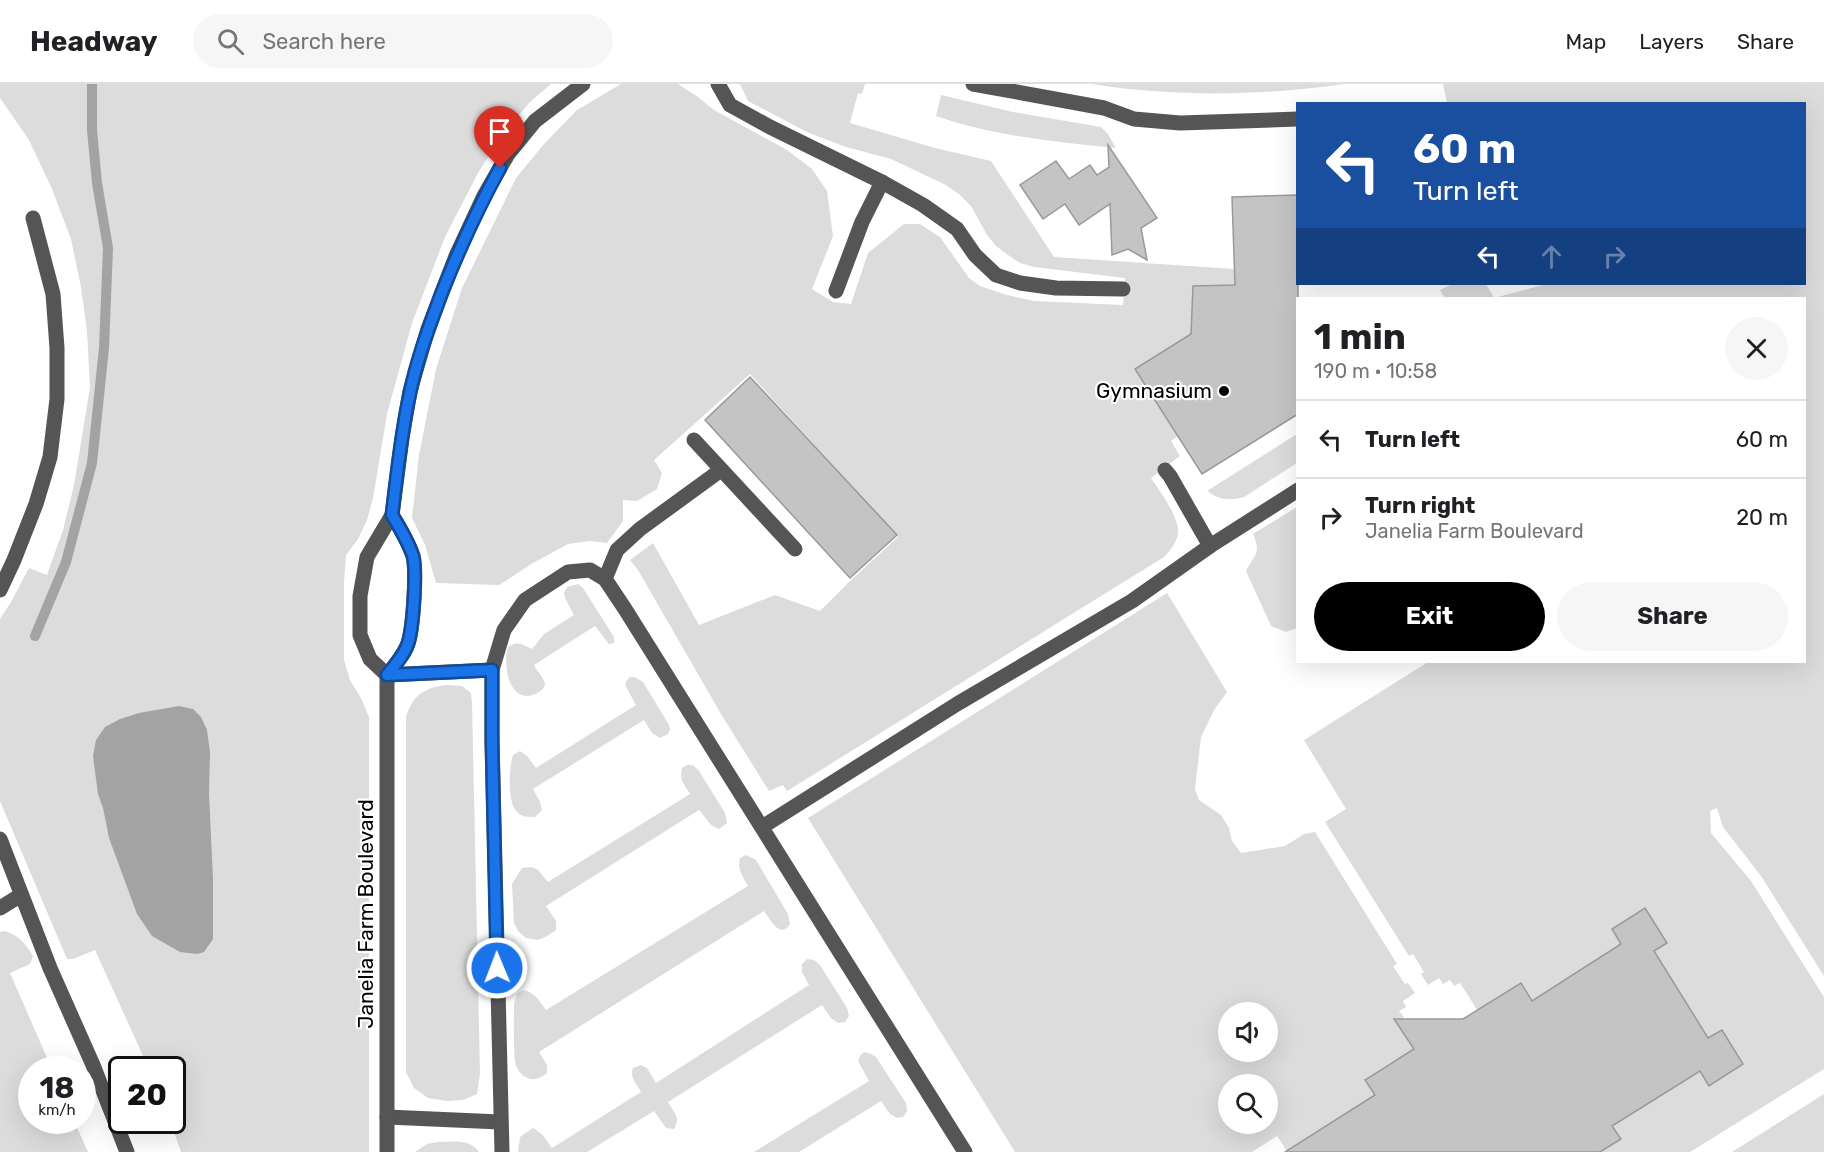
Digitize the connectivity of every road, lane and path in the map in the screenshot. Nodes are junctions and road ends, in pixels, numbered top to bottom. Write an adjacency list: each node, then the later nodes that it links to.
1 (583, 84): 13 (street)
2 (718, 84): 5 (street)
3 (974, 84): 4 (street)
4 (1296, 119)
5 (882, 182): 7 (street); 8 (street)
6 (33, 218): 17 (street)
7 (1123, 289)
8 (836, 291)
9 (694, 440): 10 (street)
10 (721, 470): 15 (street); 16 (street)
11 (1164, 470): 14 (street)
12 (1296, 491): 14 (street)
13 (392, 515): 19 (street); 19 (street)
14 (1210, 546): 20 (street)
15 (795, 549)
16 (605, 579): 18 (street); 20 (street)
17 (0, 590)
18 (492, 670): 19 (street); 25 (street)
19 (387, 675): 24 (street, Janelia Farm Boulevard)
20 (762, 826): 29 (street)
21 (0, 839): 22 (street)
22 (21, 896): 23 (street); 26 (street)
23 (0, 908)
24 (387, 1117): 25 (street); 27 (street, Janelia Farm Boulevard)
25 (501, 1122): 28 (street)
26 (127, 1152)
27 (387, 1152)
28 (502, 1152)
29 (965, 1152)

